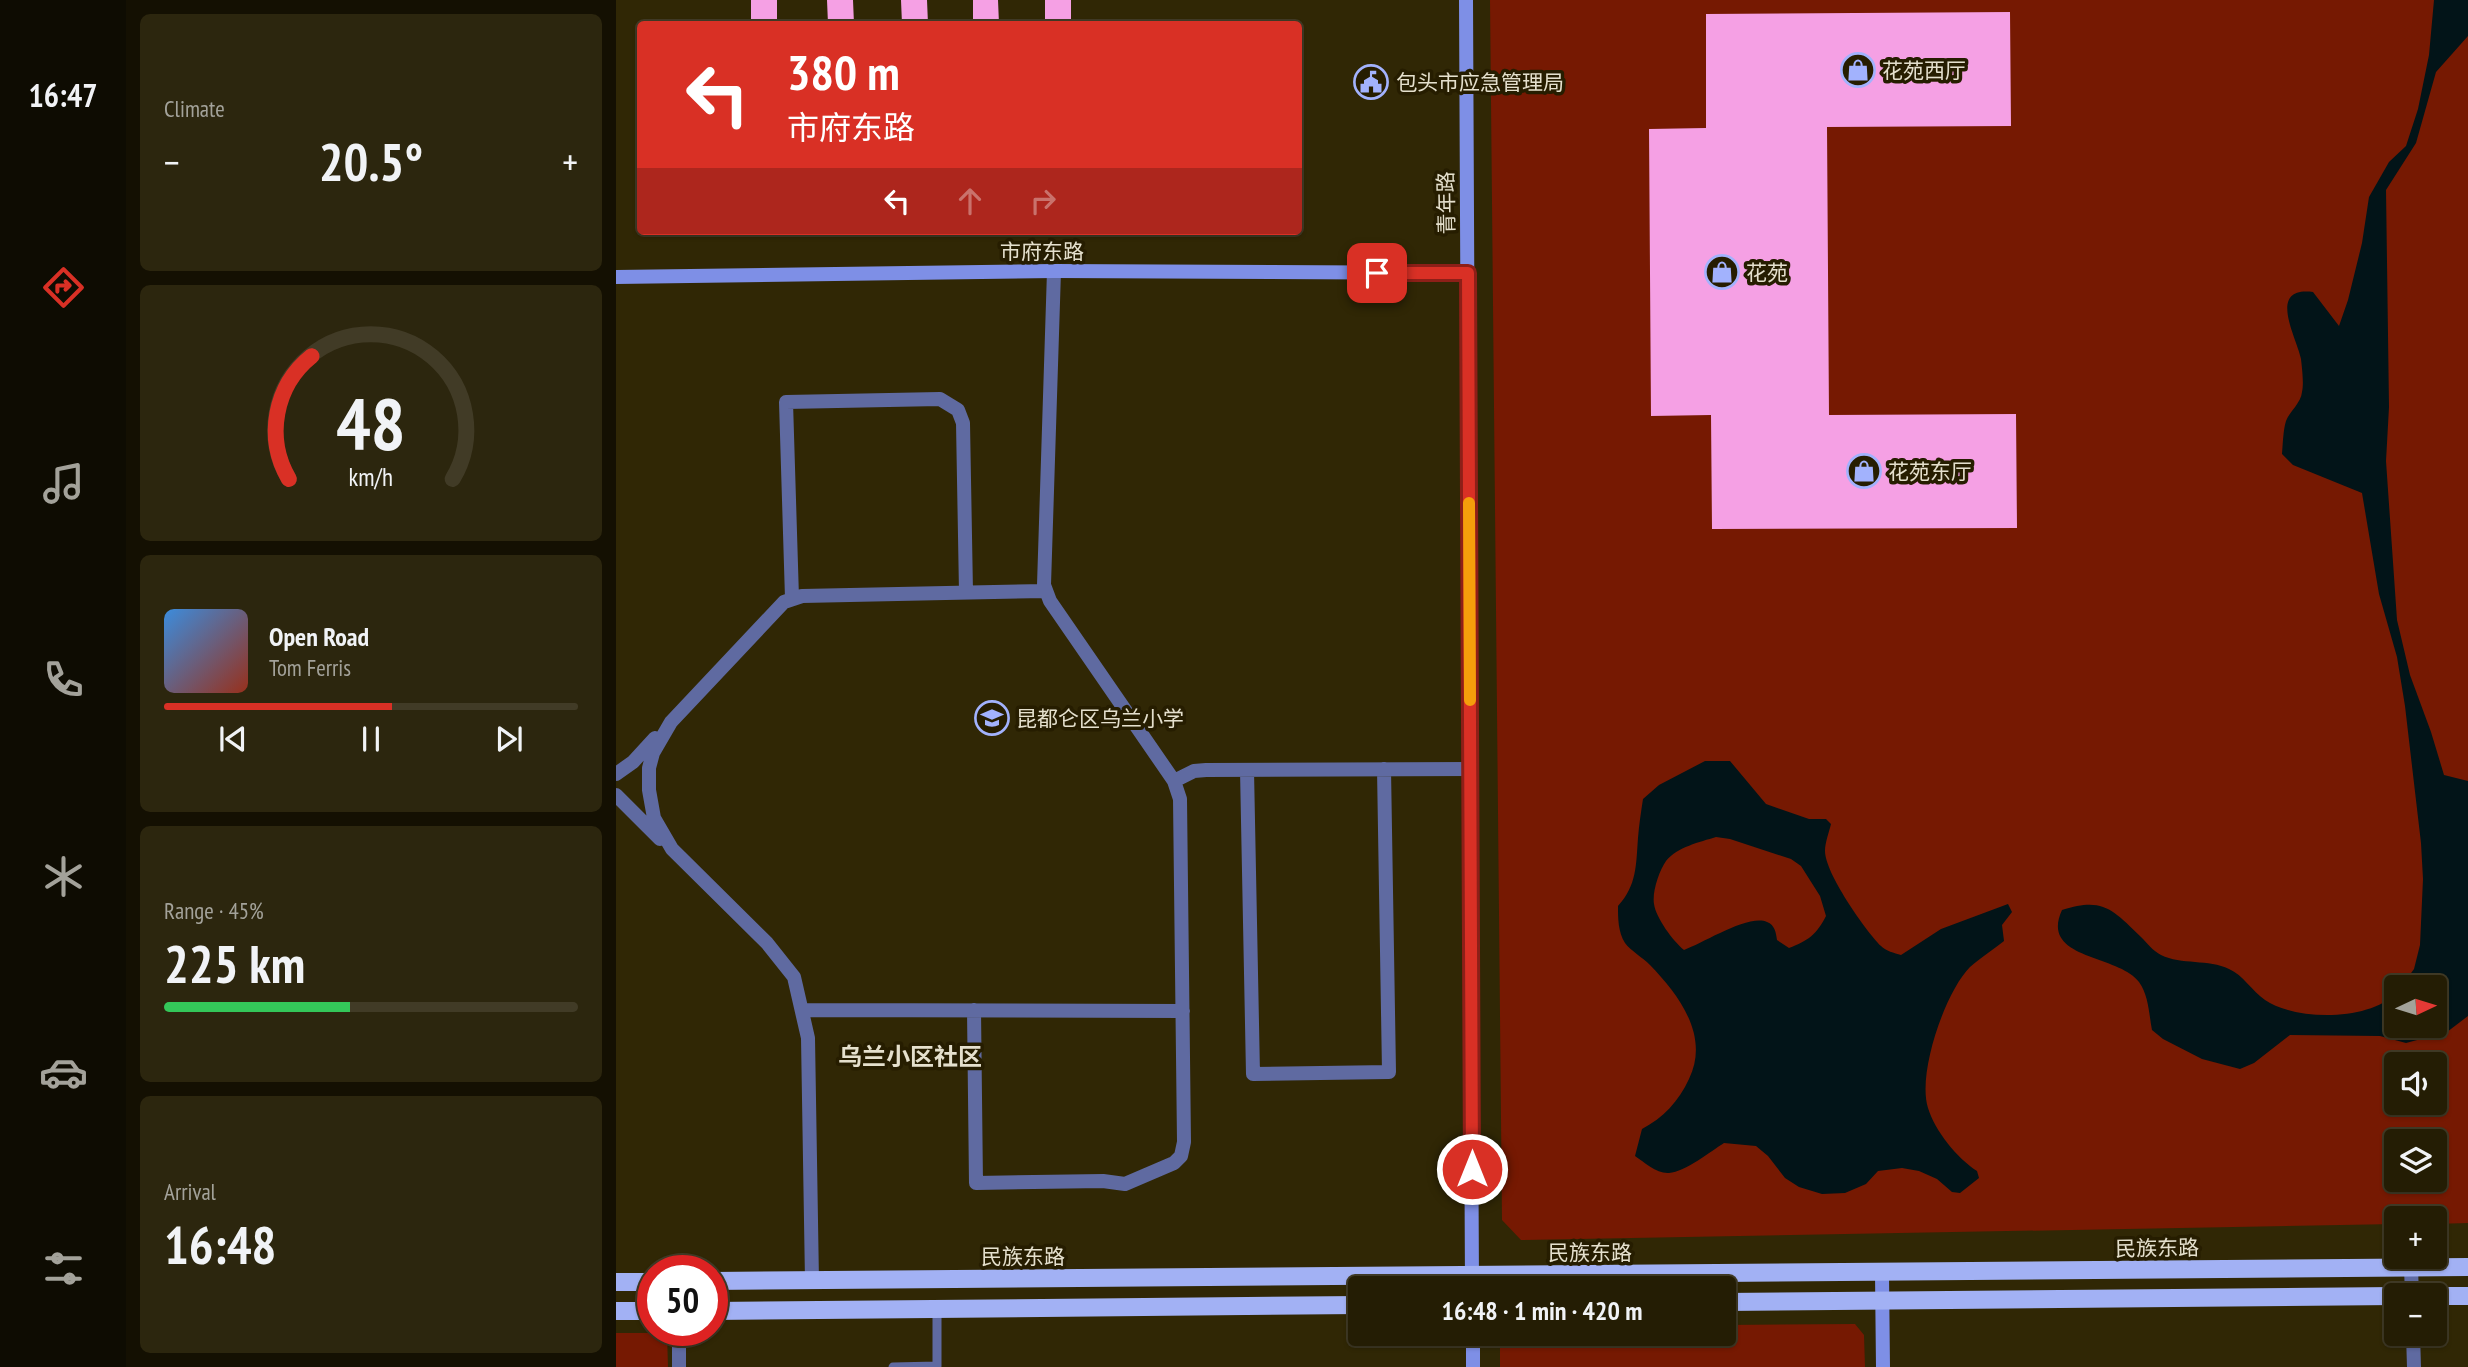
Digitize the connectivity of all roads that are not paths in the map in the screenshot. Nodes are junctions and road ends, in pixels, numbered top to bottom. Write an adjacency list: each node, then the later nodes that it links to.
1 (1466, 0): 3 (main road, 青年路)
2 (1054, 271): 3 (main road, 市府东路); 4 (main road, 市府东路); 5 (street)
3 (1468, 273): 10 (main road, 青年路)
4 (616, 277)
5 (1045, 591): 6 (street); 13 (street)
6 (966, 593): 7 (street); 7 (street)
7 (792, 598): 8 (street)
8 (671, 722): 12 (street); 15 (street)
9 (1384, 769): 10 (street); 11 (street); 11 (street)
10 (1470, 769): 23 (main road, 青年路)
11 (1247, 770): 13 (street)
12 (616, 774)
13 (1174, 782): 18 (street)
14 (616, 795): 15 (street)
15 (672, 849): 16 (street)
16 (802, 1010): 17 (street); 26 (street)
17 (974, 1010): 18 (street); 18 (street)
18 (1183, 1011)
19 (2384, 1268): 22 (main road, 民族东路)
20 (2447, 1268): 21 (main road, 民族东路)
21 (2468, 1268)
22 (1882, 1273): 24 (main road, 民族东路); 33 (main road)
23 (1472, 1276)
24 (1736, 1276)
25 (728, 1281): 26 (main road, 民族东路)
26 (812, 1281): 29 (main road, 民族东路)
27 (616, 1282): 28 (main road)
28 (637, 1282)
29 (1348, 1282)
30 (2384, 1296): 33 (main road)
31 (2447, 1296): 32 (main road)
32 (2468, 1296)
33 (1882, 1301): 34 (main road); 46 (main road)
34 (1736, 1302)
35 (1348, 1305): 36 (main road)
36 (937, 1308): 39 (main road); 44 (lane)
37 (616, 1311): 38 (main road)
38 (637, 1311)
39 (728, 1311)
40 (679, 1346): 43 (street)
41 (1473, 1346): 45 (main road)
42 (2413, 1346): 47 (street)
43 (679, 1367)
44 (893, 1367)
45 (1473, 1367)
46 (1883, 1367)
47 (2414, 1367)

